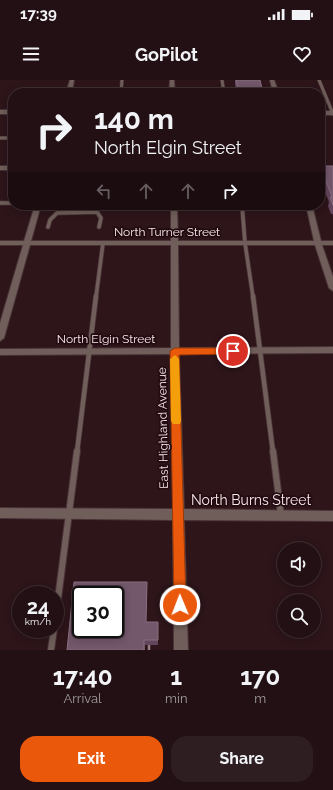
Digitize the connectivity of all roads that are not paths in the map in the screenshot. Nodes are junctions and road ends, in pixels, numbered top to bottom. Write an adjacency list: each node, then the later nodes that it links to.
1 (325, 94): 2 (lane)
2 (333, 113)
3 (37, 210): 11 (street)
4 (174, 210): 9 (street, East Highland Avenue)
5 (242, 210): 13 (lane)
6 (310, 210): 14 (street)
7 (48, 227): 8 (lane)
8 (99, 227)
9 (174, 242): 12 (street, North Turner Street); 13 (street, North Turner Street); 20 (street, East Highland Avenue)
10 (0, 243): 11 (street, North Turner Street)
11 (28, 243): 12 (street, North Turner Street); 17 (street)
12 (103, 243): 19 (lane)
13 (245, 243): 14 (street, North Turner Street); 21 (lane)
14 (318, 244): 15 (street, North Turner Street); 16 (street)
15 (333, 244)
16 (333, 288)
17 (0, 338)
18 (333, 350): 21 (street, North Elgin Street)
19 (89, 351): 20 (street, North Elgin Street); 22 (street, North Elgin Street); 24 (lane)
20 (175, 351): 21 (street, North Elgin Street); 25 (street, East Highland Avenue)
21 (261, 351): 26 (lane)
22 (0, 352)
23 (0, 513): 24 (street, North Burns Street)
24 (69, 513): 25 (street, North Burns Street); 28 (lane)
25 (178, 515): 26 (street, North Burns Street); 31 (street, East Highland Avenue)
26 (281, 516): 27 (street, North Burns Street)
27 (333, 516)
28 (60, 586)
29 (53, 638): 30 (lane)
30 (52, 650)
31 (181, 650)

